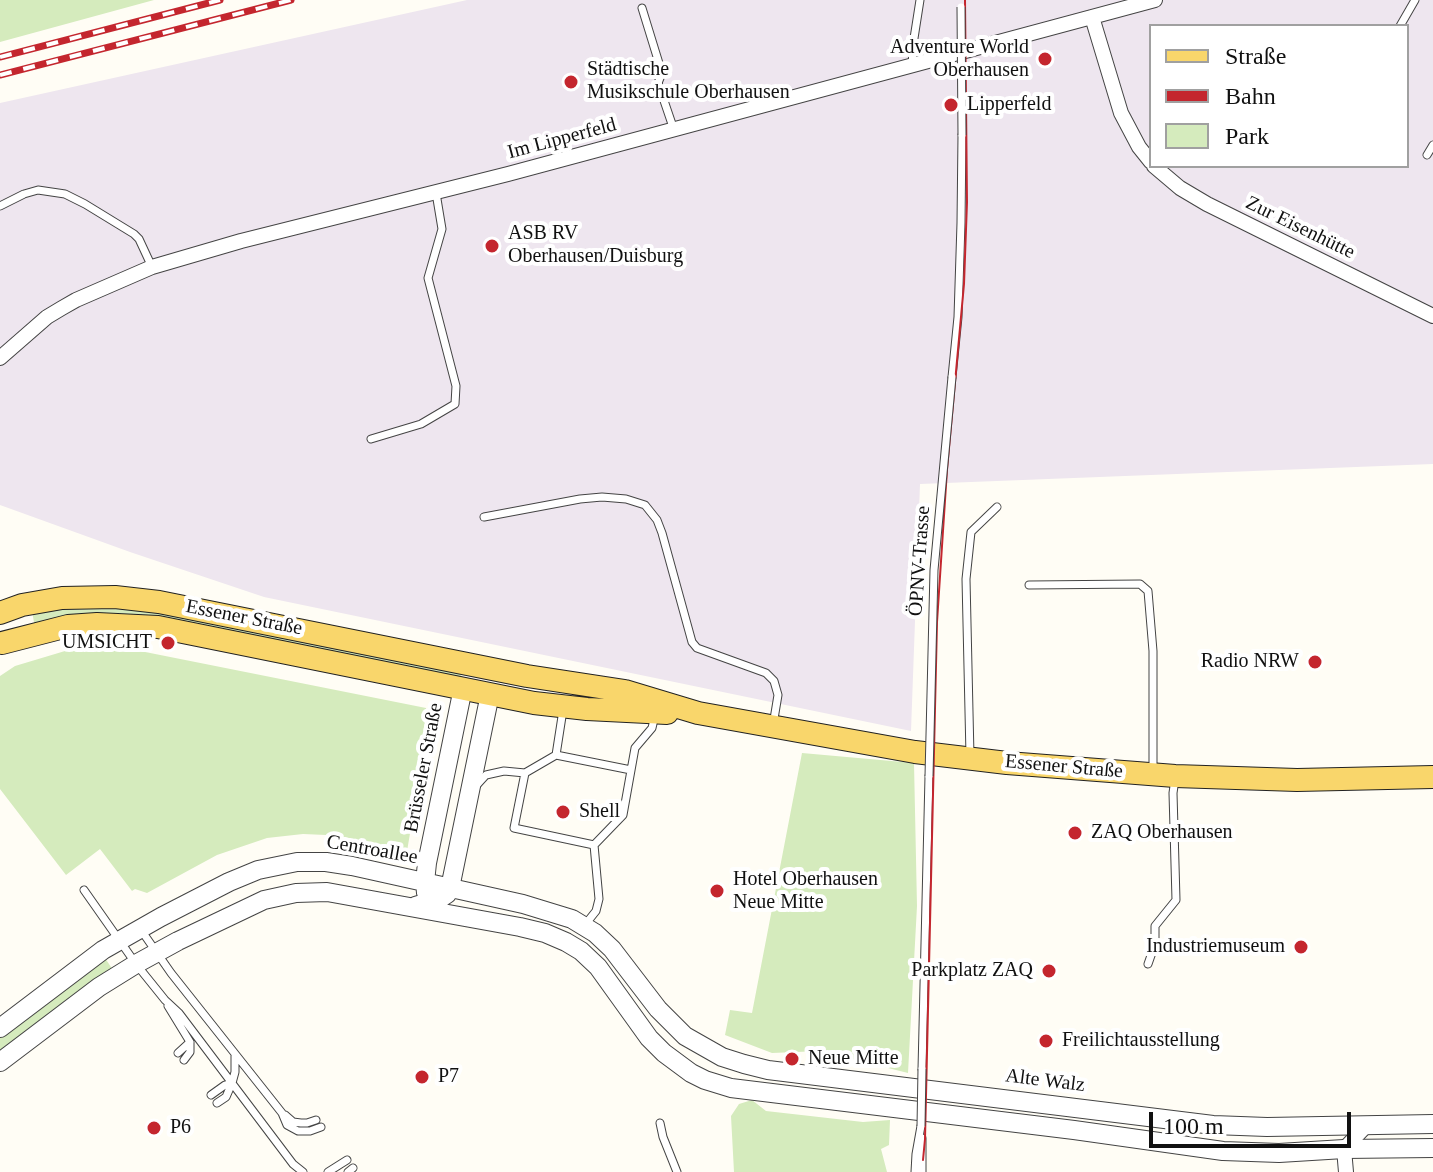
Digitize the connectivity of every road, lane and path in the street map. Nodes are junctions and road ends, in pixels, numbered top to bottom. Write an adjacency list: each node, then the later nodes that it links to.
1 (920, 0): 8 (lane)
2 (1155, 0): 6 (street, Im Lipperfeld)
3 (1415, 0): 7 (lane)
4 (961, 4): 63 (lane, ÖPNV-Trasse, bridge)
5 (642, 8): 9 (lane)
6 (1092, 17): 8 (street, Im Lipperfeld); 12 (street, Zur Eisenhütte)
7 (1401, 24)
8 (913, 65): 9 (street, Im Lipperfeld)
9 (674, 130): 14 (street, Im Lipperfeld)
10 (1433, 145): 11 (lane)
11 (1427, 155)
12 (1149, 159)
13 (1158, 168): 17 (street, Zur Eisenhütte)
14 (436, 193): 16 (street, Im Lipperfeld); 19 (lane)
15 (0, 206): 16 (lane)
16 (152, 267): 18 (street, Im Lipperfeld)
17 (1433, 316)
18 (0, 358)
19 (371, 439)
20 (997, 507): 33 (lane)
21 (484, 517): 31 (lane)
22 (1029, 585): 36 (lane)
23 (1, 611): 24 (main road, Essener Straße); 25 (main road, Essener Straße)
24 (1, 642): 26 (main road, Essener Straße)
25 (485, 667): 26 (main road); 27 (main road); 30 (main road, Essener Straße)
26 (463, 688): 27 (main road, Essener Straße); 40 (street, Brüsseler Straße)
27 (490, 694): 28 (main road, Essener Straße); 38 (street)
28 (564, 707): 29 (main road, Essener Straße); 32 (lane)
29 (655, 712): 30 (main road, Essener Straße); 34 (lane)
30 (698, 713): 31 (main road, Essener Straße)
31 (773, 727): 33 (main road, Essener Straße)
32 (556, 755): 34 (lane); 35 (lane)
33 (970, 758): 36 (main road, Essener Straße)
34 (631, 770): 39 (lane)
35 (525, 773): 38 (lane); 39 (lane)
36 (1164, 776): 37 (main road, Essener Straße); 49 (lane)
37 (1433, 777)
38 (469, 795): 41 (street)
39 (594, 845): 44 (lane)
40 (425, 882): 41 (street, Centroallee); 43 (street, Brüsseler Straße); 45 (street, Centroallee)
41 (450, 888): 43 (street); 44 (street, Centroallee)
42 (84, 890): 46 (lane)
43 (436, 908): 47 (street); 56 (street)
44 (584, 926): 54 (street, Centroallee)
45 (140, 928): 46 (street, Centroallee); 47 (lane)
46 (119, 940): 48 (lane); 51 (street, Centroallee)
47 (157, 952): 48 (street); 52 (lane)
48 (136, 964): 50 (lane); 55 (street)
49 (1148, 964)
50 (165, 1000): 53 (lane); 57 (lane)
51 (0, 1028)
52 (235, 1055): 57 (lane); 60 (lane)
53 (181, 1057)
54 (722, 1057): 56 (lane); 64 (street, Alte Walz)
55 (0, 1062)
56 (712, 1082): 66 (street)
57 (232, 1083): 58 (lane); 59 (lane); 68 (lane)
58 (211, 1095)
59 (217, 1103)
60 (318, 1123)
61 (660, 1123): 70 (lane)
62 (1433, 1124): 64 (street, Alte Walz)
63 (921, 1126): 71 (lane); 72 (lane)
64 (1366, 1126): 66 (street)
65 (1433, 1148): 66 (street)
66 (1344, 1149): 73 (street)
67 (347, 1160): 69 (lane)
68 (303, 1172)
69 (328, 1172)
70 (677, 1172)
71 (915, 1172)
72 (922, 1172)
73 (1346, 1172)

